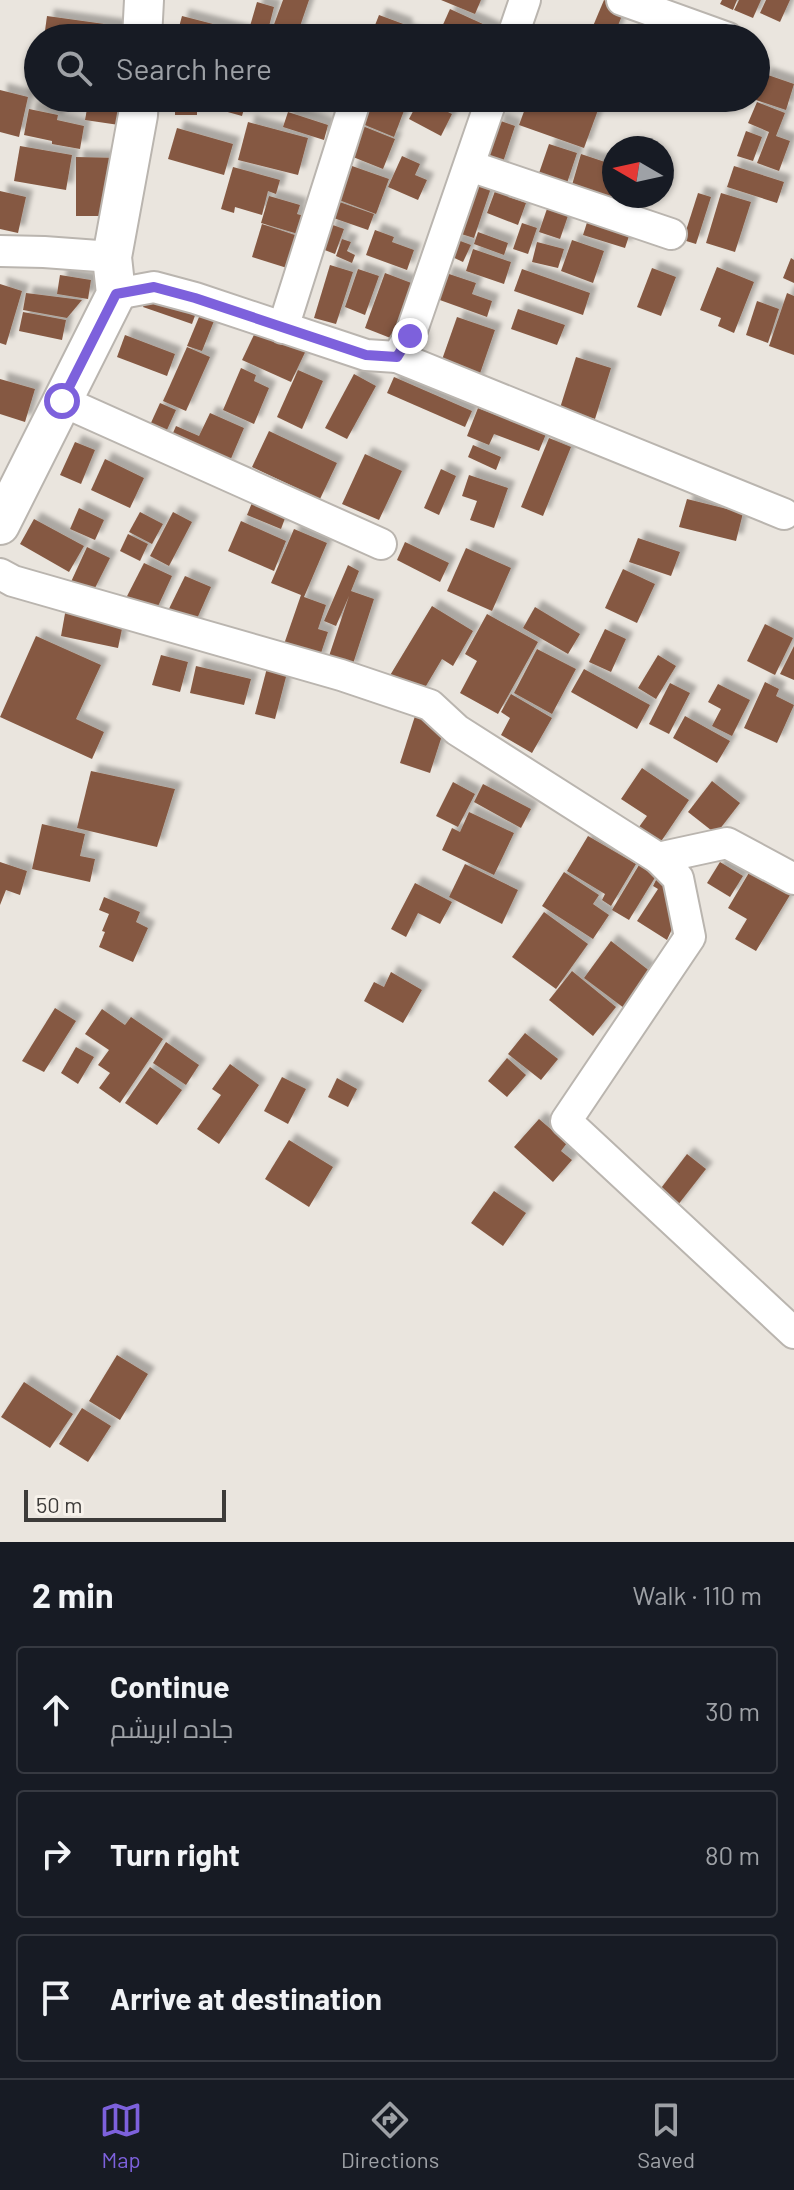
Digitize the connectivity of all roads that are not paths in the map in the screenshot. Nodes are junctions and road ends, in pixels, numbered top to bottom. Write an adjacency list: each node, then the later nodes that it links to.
1 (144, 0): 4 (main road)
2 (525, 0): 5 (street)
3 (622, 0): 6 (street)
4 (143, 24)
5 (517, 24)
6 (689, 24)
7 (138, 112): 13 (main road)
8 (352, 112): 14 (street)
9 (487, 112): 10 (street)
10 (470, 166): 11 (street); 15 (street)
11 (671, 234)
12 (0, 251): 13 (street)
13 (114, 276): 14 (street); 16 (main road)
14 (283, 328): 15 (street)
15 (397, 357): 17 (street)
16 (62, 401): 18 (main road); 19 (street)
17 (784, 514)
18 (0, 525)
19 (381, 544)
20 (0, 574): 21 (street)
21 (658, 858): 22 (street); 23 (street)
22 (794, 879)
23 (794, 1333)

